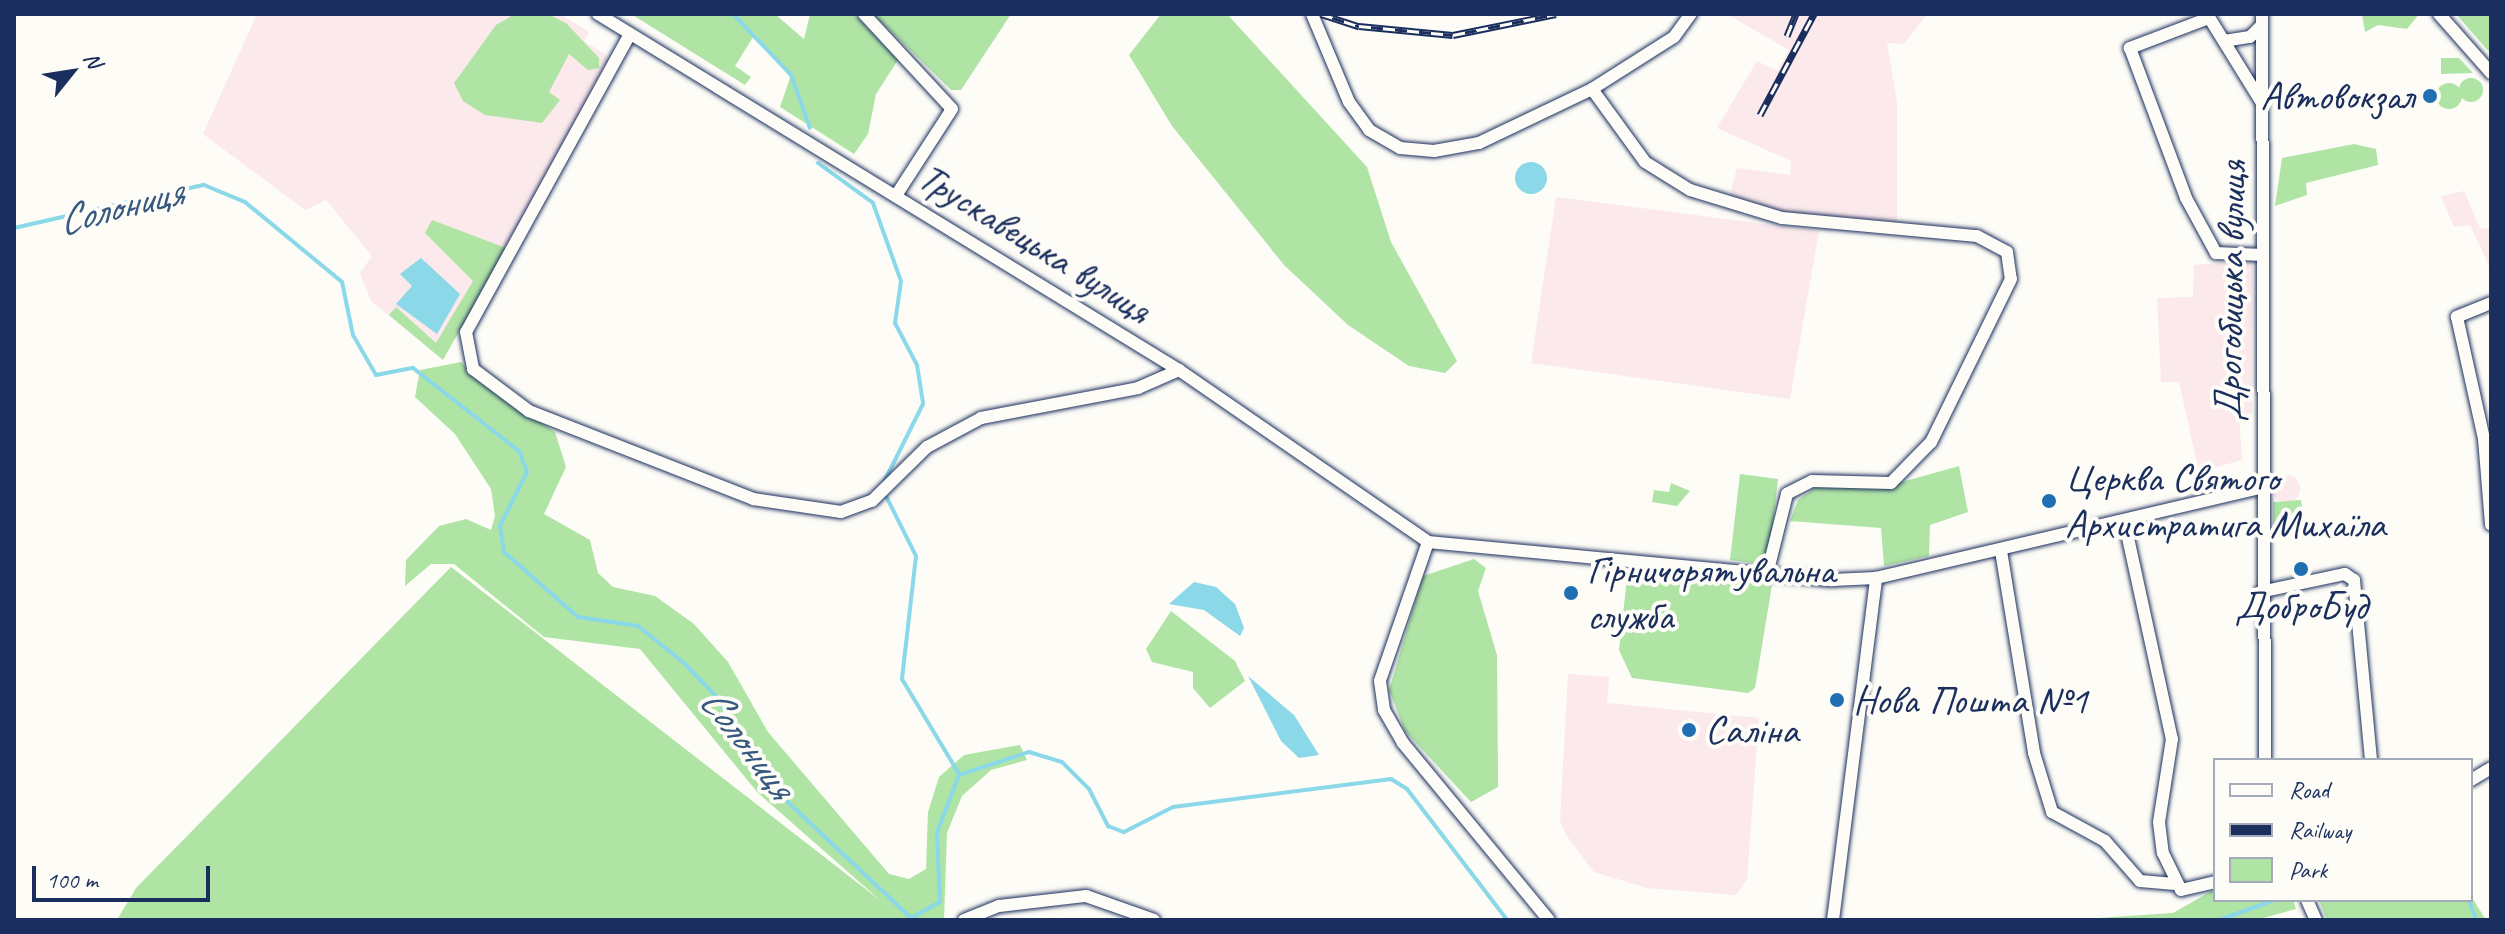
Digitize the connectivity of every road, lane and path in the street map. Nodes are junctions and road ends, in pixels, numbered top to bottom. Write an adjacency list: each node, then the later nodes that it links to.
1 (598, 14): 8 (street, Трускавецька вулиця)
2 (864, 14): 13 (street)
3 (1312, 14): 11 (street)
4 (1691, 14): 11 (street)
5 (2439, 14): 10 (street)
6 (2208, 16): 9 (street); 14 (street)
7 (2262, 20): 9 (street); 12 (street, Дрогобицька вулиця)
8 (630, 34): 13 (street, Трускавецька вулиця); 16 (street)
9 (2224, 41): 12 (street)
10 (2491, 73)
11 (1592, 89): 22 (street)
12 (2262, 104): 14 (street, Дрогобицька вулиця)
13 (897, 194): 16 (street, Трускавецька вулиця)
14 (2263, 255): 17 (street, Дрогобицька вулиця)
15 (2491, 303): 19 (street)
16 (1179, 370): 20 (street, Трускавецька вулиця)
17 (2261, 488): 18 (street, Трускавецька вулиця); 24 (street, Дрогобицька вулиця)
18 (2125, 524): 21 (street, Трускавецька вулиця); 30 (street)
19 (2491, 525)
20 (1428, 542): 22 (street, Трускавецька вулиця); 34 (street)
21 (2001, 551): 23 (street, Трускавецька вулиця); 30 (street)
22 (1767, 574): 23 (street, Трускавецька вулиця)
23 (1876, 578): 35 (street)
24 (2260, 592): 25 (street, Дрогобицька вулиця); 26 (street)
25 (2265, 758)
26 (2371, 758)
27 (2491, 768): 28 (street)
28 (2473, 779)
29 (2213, 882): 30 (street)
30 (2175, 884)
31 (2308, 902): 36 (street)
32 (964, 920): 33 (street)
33 (1154, 920)
34 (1549, 920)
35 (1833, 920)
36 (2316, 920)

